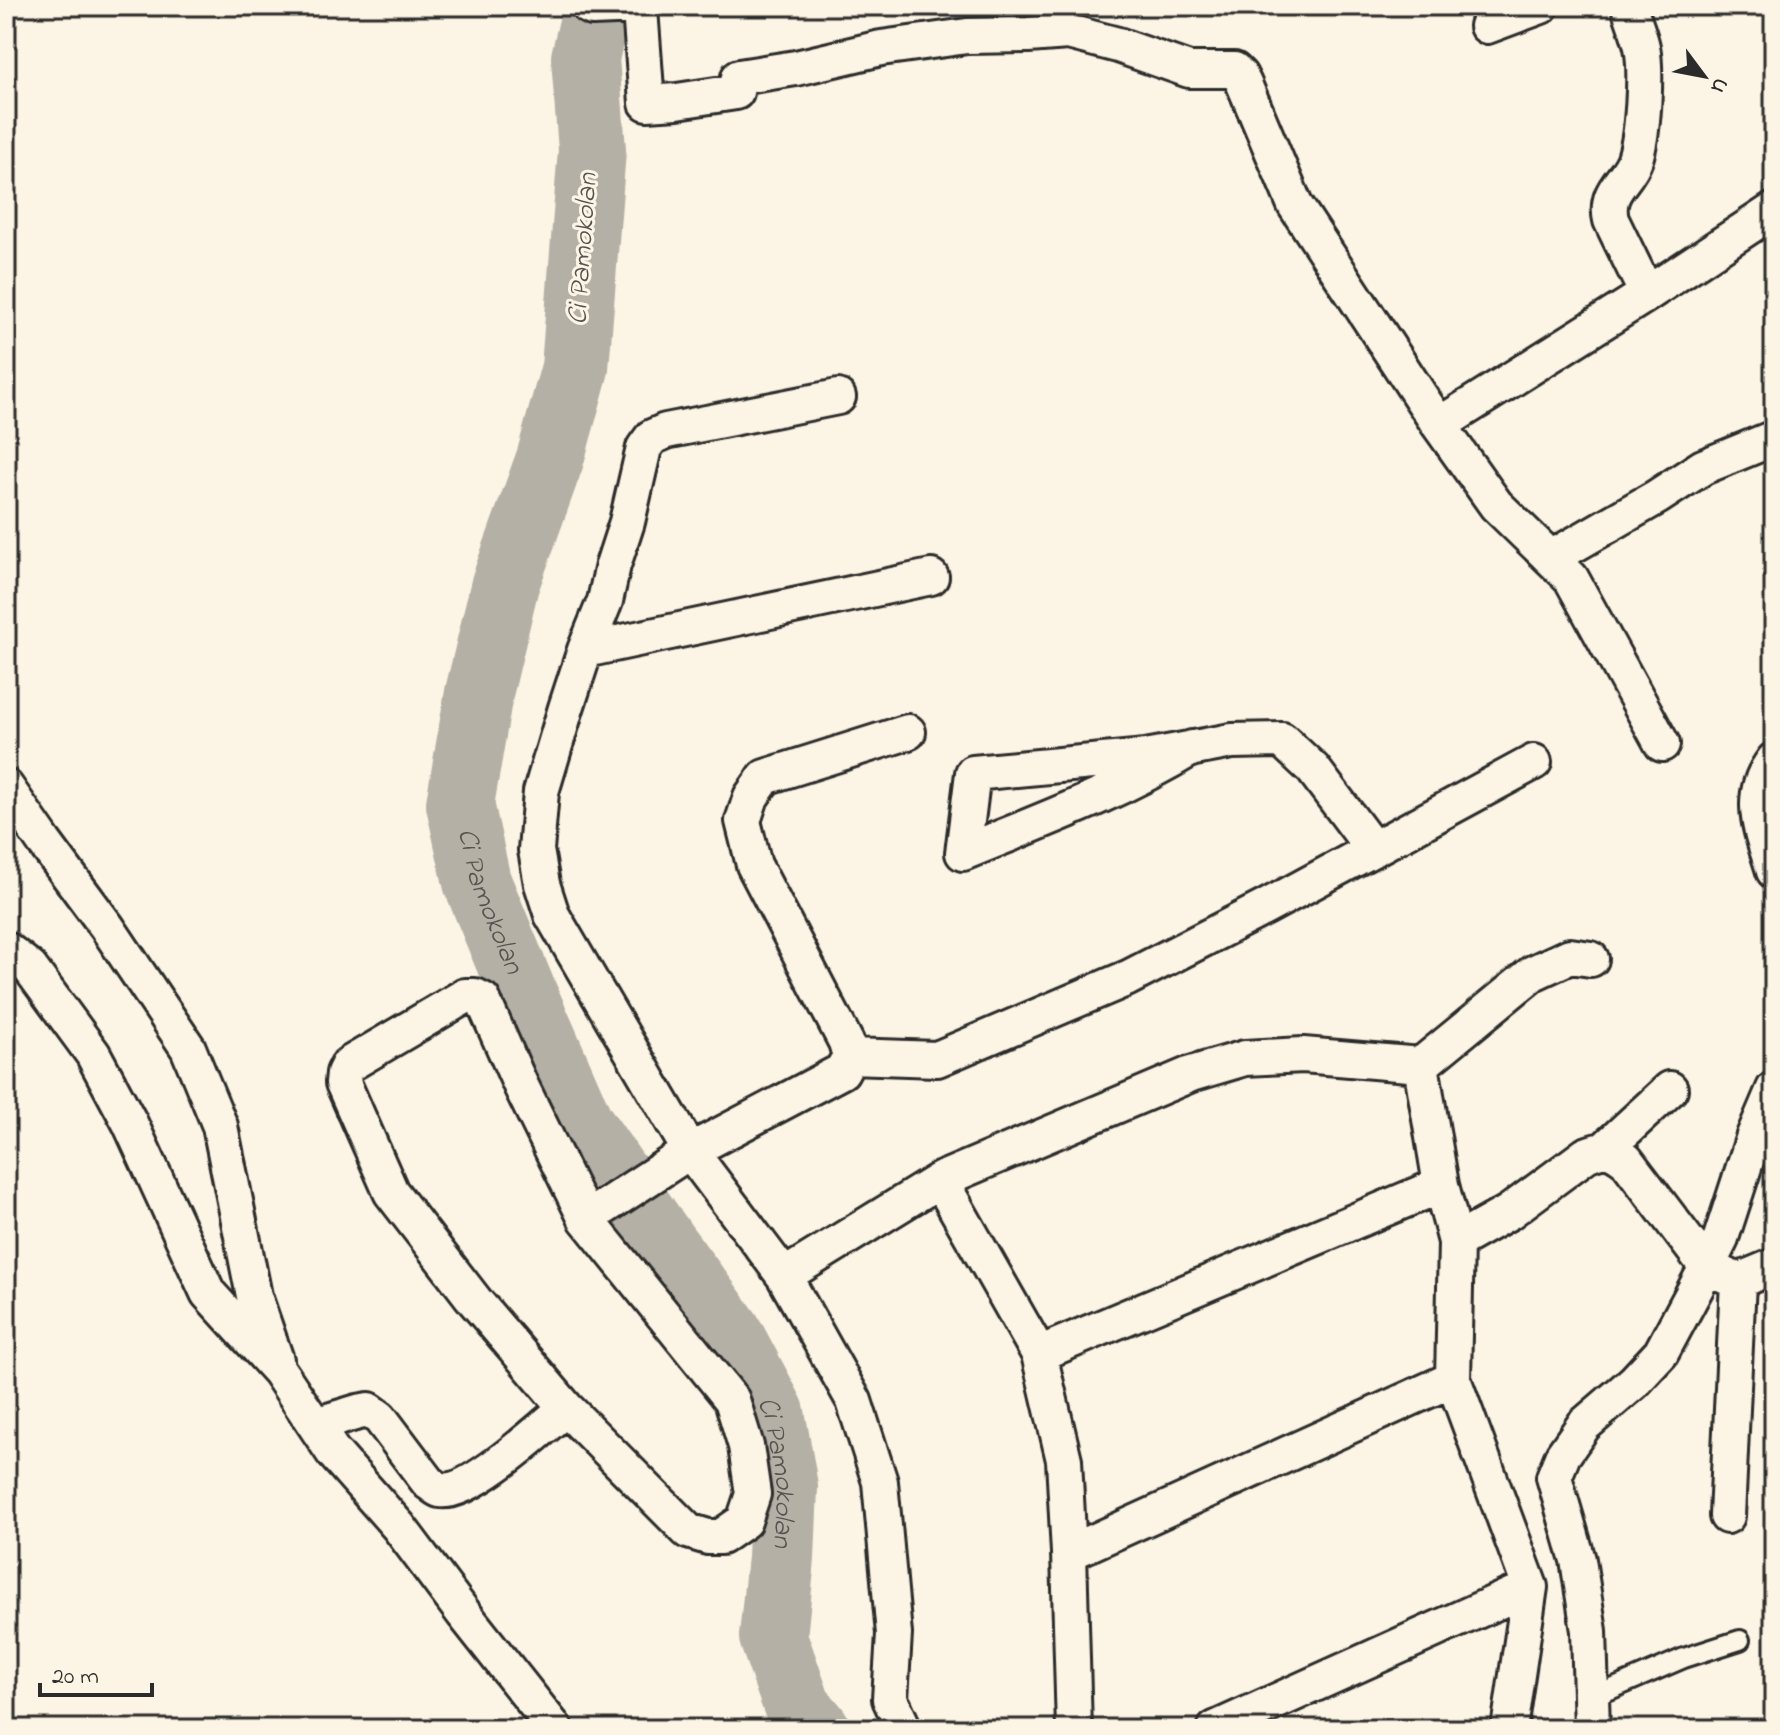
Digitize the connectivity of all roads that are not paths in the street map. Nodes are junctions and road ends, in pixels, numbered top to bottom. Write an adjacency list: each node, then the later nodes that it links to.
1 (1541, 6): 5 (street)
2 (1629, 6): 7 (street)
3 (590, 7): 4 (street)
4 (628, 7): 9 (street)
5 (1487, 26)
6 (1774, 210): 7 (street)
7 (1647, 294): 9 (street)
8 (838, 397): 13 (street)
9 (1439, 425): 11 (street)
10 (1774, 438): 11 (street)
11 (1551, 558): 15 (street)
12 (931, 577): 13 (street)
13 (585, 650): 29 (street)
14 (908, 732): 24 (street)
15 (1662, 744)
16 (1192, 748): 16 (street); 20 (street)
17 (1774, 760): 21 (street)
18 (1534, 762): 20 (street)
19 (6, 787): 39 (street)
20 (1373, 849): 24 (street)
21 (1774, 871)
22 (6, 949): 39 (street)
23 (1591, 959): 25 (street)
24 (850, 1056): 29 (street)
25 (1421, 1065): 30 (street); 31 (street)
26 (1670, 1089): 28 (street)
27 (1774, 1089): 35 (street)
28 (1604, 1150): 33 (street); 35 (street)
29 (690, 1151): 32 (street); 36 (street)
30 (940, 1180): 36 (street); 38 (street)
31 (1441, 1185): 33 (street); 38 (street)
32 (596, 1213): 41 (street); 41 (street)
33 (1456, 1242): 40 (street)
34 (1774, 1266): 37 (street)
35 (1707, 1267): 37 (street); 47 (street)
36 (784, 1276): 49 (street)
37 (1738, 1281): 43 (street)
38 (1039, 1354): 44 (street)
39 (279, 1371): 42 (street)
40 (1453, 1379): 44 (street); 45 (street)
41 (566, 1408): 42 (street)
42 (315, 1425): 48 (street)
43 (1727, 1516)
44 (1069, 1553): 50 (street)
45 (1530, 1587): 51 (street); 52 (street)
46 (1740, 1640): 47 (lane)
47 (1591, 1714)
48 (555, 1729)
49 (904, 1729)
50 (1074, 1729)
51 (1215, 1729)
52 (1509, 1729)

